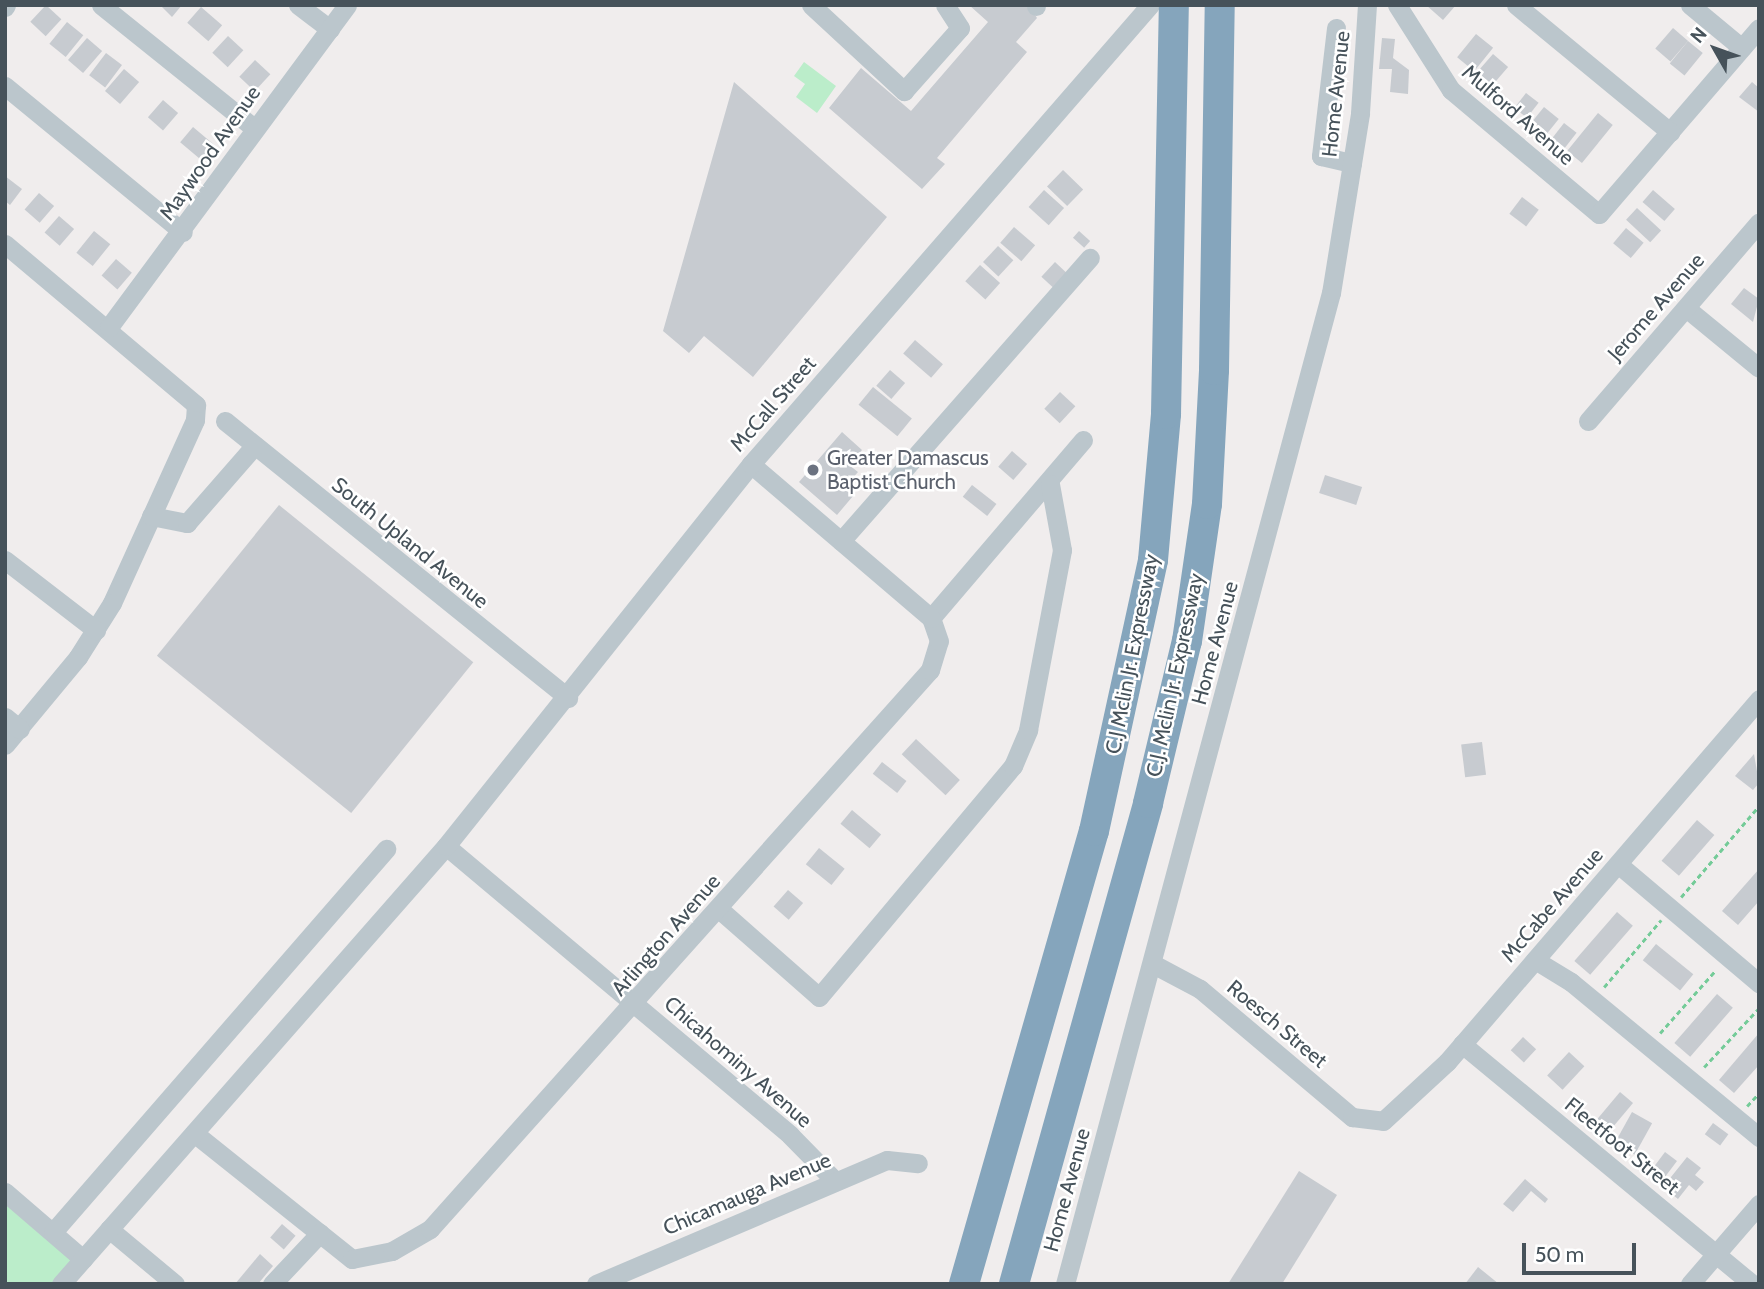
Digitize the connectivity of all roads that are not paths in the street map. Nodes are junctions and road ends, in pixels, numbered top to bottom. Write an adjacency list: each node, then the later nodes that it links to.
1 (101, 5): 18 (street)
2 (298, 5): 15 (street)
3 (347, 5): 15 (street, Maywood Avenue)
4 (811, 5): 5 (street)
5 (945, 5)
6 (1150, 5): 32 (street, McCall Street)
7 (1174, 5): 64 (highway, C.J Mclin Jr. Expressway)
8 (1220, 5): 69 (highway, C.J. Mclin Jr. Expressway)
9 (1367, 5): 20 (street, Home Avenue)
10 (1397, 5): 19 (street, Mulford Avenue)
11 (1516, 5): 19 (street)
12 (1689, 5): 16 (street)
13 (1336, 28): 20 (street)
14 (1759, 28): 16 (street)
15 (330, 29): 18 (street, Maywood Avenue)
16 (1742, 48): 19 (street)
17 (5, 86): 22 (street)
18 (253, 127): 22 (street, Maywood Avenue)
19 (1670, 132)
20 (1352, 163): 48 (street, Home Avenue)
21 (1759, 222): 25 (street, Jerome Avenue)
22 (183, 232): 26 (street, Maywood Avenue)
23 (5, 244): 26 (street)
24 (1090, 258): 35 (street)
25 (1686, 308): 27 (street); 29 (street, Jerome Avenue)
26 (109, 327): 34 (street)
27 (1759, 368)
28 (225, 421): 31 (street, South Upland Avenue)
29 (1587, 421)
30 (1083, 440): 33 (street)
31 (255, 445): 34 (street); 39 (street, South Upland Avenue)
32 (751, 464): 35 (street); 39 (street, McCall Street)
33 (1050, 484): 37 (street); 46 (street)
34 (152, 516): 38 (street)
35 (841, 541): 37 (street)
36 (5, 560): 38 (street)
37 (931, 618): 46 (street, Arlington Avenue)
38 (96, 630): 41 (street)
39 (568, 698): 43 (street, McCall Street)
40 (1759, 699): 45 (street, McCabe Avenue)
41 (13, 723): 42 (street)
42 (5, 745)
43 (446, 846): 50 (street, Chicahominy Avenue); 53 (street, McCall Street)
44 (387, 849): 60 (street)
45 (1618, 864): 47 (street, McCabe Avenue); 49 (street)
46 (719, 909): 50 (street, Arlington Avenue)
47 (1535, 960): 51 (street, McCabe Avenue); 54 (street)
48 (1153, 964): 52 (street, Roesch Street); 70 (street, Home Avenue)
49 (1755, 972)
50 (635, 1004): 56 (street, Chicahominy Avenue); 61 (street, Arlington Avenue)
51 (1462, 1044): 52 (street, McCabe Avenue); 62 (street, Fleetfoot Street)
52 (1368, 1123)
53 (194, 1133): 59 (street, McCall Street); 61 (street, Arlington Avenue)
54 (1759, 1137)
55 (918, 1163): 56 (street, Chicamauga Avenue)
56 (835, 1181): 68 (street, Chicamauga Avenue)
57 (5, 1192): 60 (street)
58 (1759, 1204): 62 (street)
59 (110, 1229): 63 (street, McCall Street); 66 (street)
60 (53, 1232): 63 (street)
61 (320, 1234): 67 (street)
62 (1715, 1255): 71 (street); 72 (street, Fleetfoot Street)
63 (83, 1259): 65 (street, McCall Street)
64 (964, 1275)
65 (61, 1284)
66 (175, 1284)
67 (272, 1284)
68 (596, 1284)
69 (1014, 1284)
70 (1065, 1284)
71 (1690, 1284)
72 (1752, 1284)

